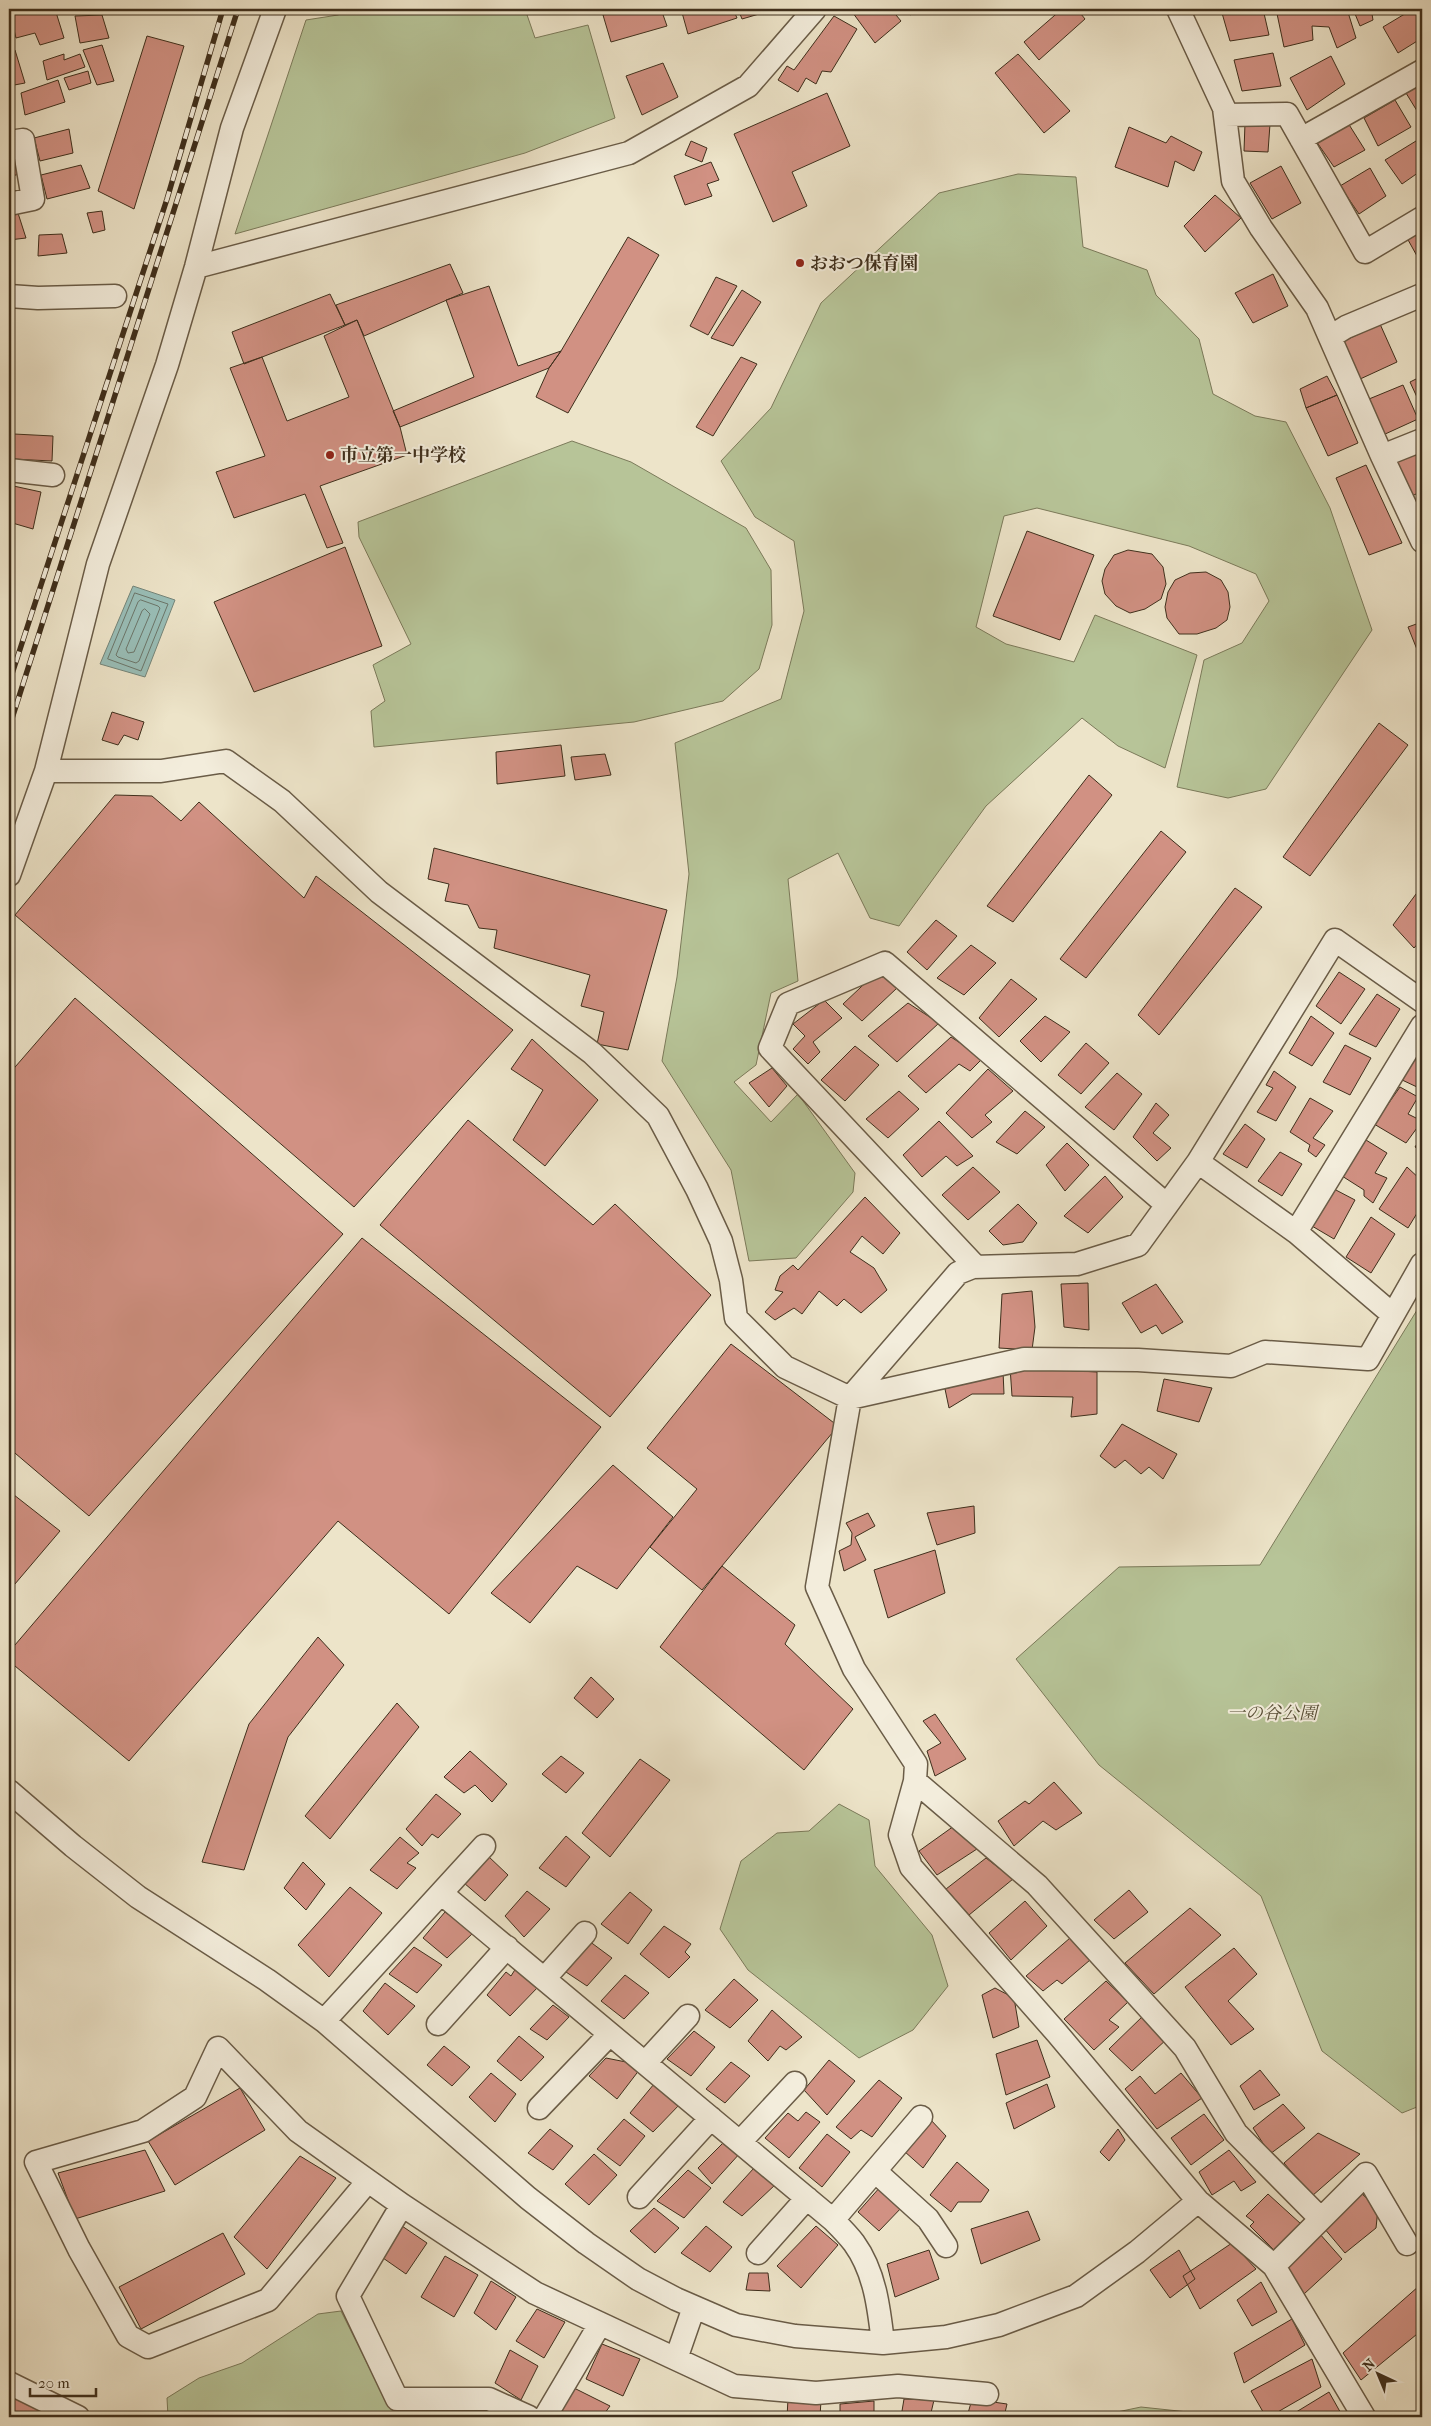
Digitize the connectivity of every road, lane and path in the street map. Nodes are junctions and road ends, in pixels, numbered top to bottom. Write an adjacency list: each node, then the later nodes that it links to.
1 (275, 9): 10 (street)
2 (815, 9): 10 (street)
3 (1178, 9): 5 (street)
4 (1422, 71): 6 (street)
5 (1225, 115): 6 (street); 14 (street)
6 (1301, 139): 9 (street)
7 (9, 142): 8 (street)
8 (9, 204)
9 (1422, 218)
10 (196, 267): 20 (street)
11 (1422, 294): 14 (street)
12 (9, 296): 13 (street)
13 (115, 296)
14 (1330, 337): 16 (street)
15 (1422, 440): 16 (street)
16 (1382, 456): 19 (street)
17 (9, 470): 18 (street)
18 (53, 475)
19 (1422, 541)
20 (46, 771): 21 (street); 30 (street)
21 (9, 875)
22 (1422, 1001): 24 (street)
23 (1422, 1026): 26 (street)
24 (1198, 1162): 25 (street); 26 (street)
25 (1167, 1205): 28 (street); 28 (street)
26 (1296, 1232): 29 (street)
27 (1422, 1264): 29 (street)
28 (976, 1267): 30 (street)
29 (1392, 1314): 30 (street)
30 (850, 1398): 31 (street)
31 (915, 1782): 52 (street); 54 (street)
32 (9, 1791): 39 (street)
33 (484, 1846): 34 (street)
34 (441, 1893): 36 (street); 39 (street)
35 (585, 1933): 37 (street)
36 (507, 1948): 37 (street); 40 (street)
37 (544, 1979): 41 (street)
38 (688, 2016): 42 (street)
39 (324, 2022): 60 (street)
40 (438, 2024)
41 (610, 2034): 42 (street); 44 (street)
42 (645, 2063): 46 (street)
43 (795, 2083): 47 (street)
44 (540, 2108)
45 (921, 2117): 48 (street)
46 (711, 2118): 47 (street); 50 (street)
47 (740, 2142): 51 (street)
48 (875, 2171): 55 (street); 57 (street)
49 (368, 2181): 49 (street); 53 (street)
50 (638, 2197)
51 (807, 2198): 55 (street); 58 (street)
52 (1198, 2201): 59 (street); 62 (street)
53 (402, 2205): 61 (street); 67 (street)
54 (1321, 2219): 56 (street); 59 (street)
55 (833, 2220): 62 (street)
56 (1407, 2244)
57 (946, 2246)
58 (758, 2253)
59 (1274, 2266): 69 (street)
60 (694, 2306): 62 (street); 63 (street)
61 (600, 2324): 63 (street); 68 (street)
62 (883, 2343)
63 (676, 2360): 65 (street)
64 (9, 2383): 66 (street)
65 (987, 2394)
66 (78, 2417)
67 (529, 2417)
68 (544, 2417)
69 (1364, 2417)

